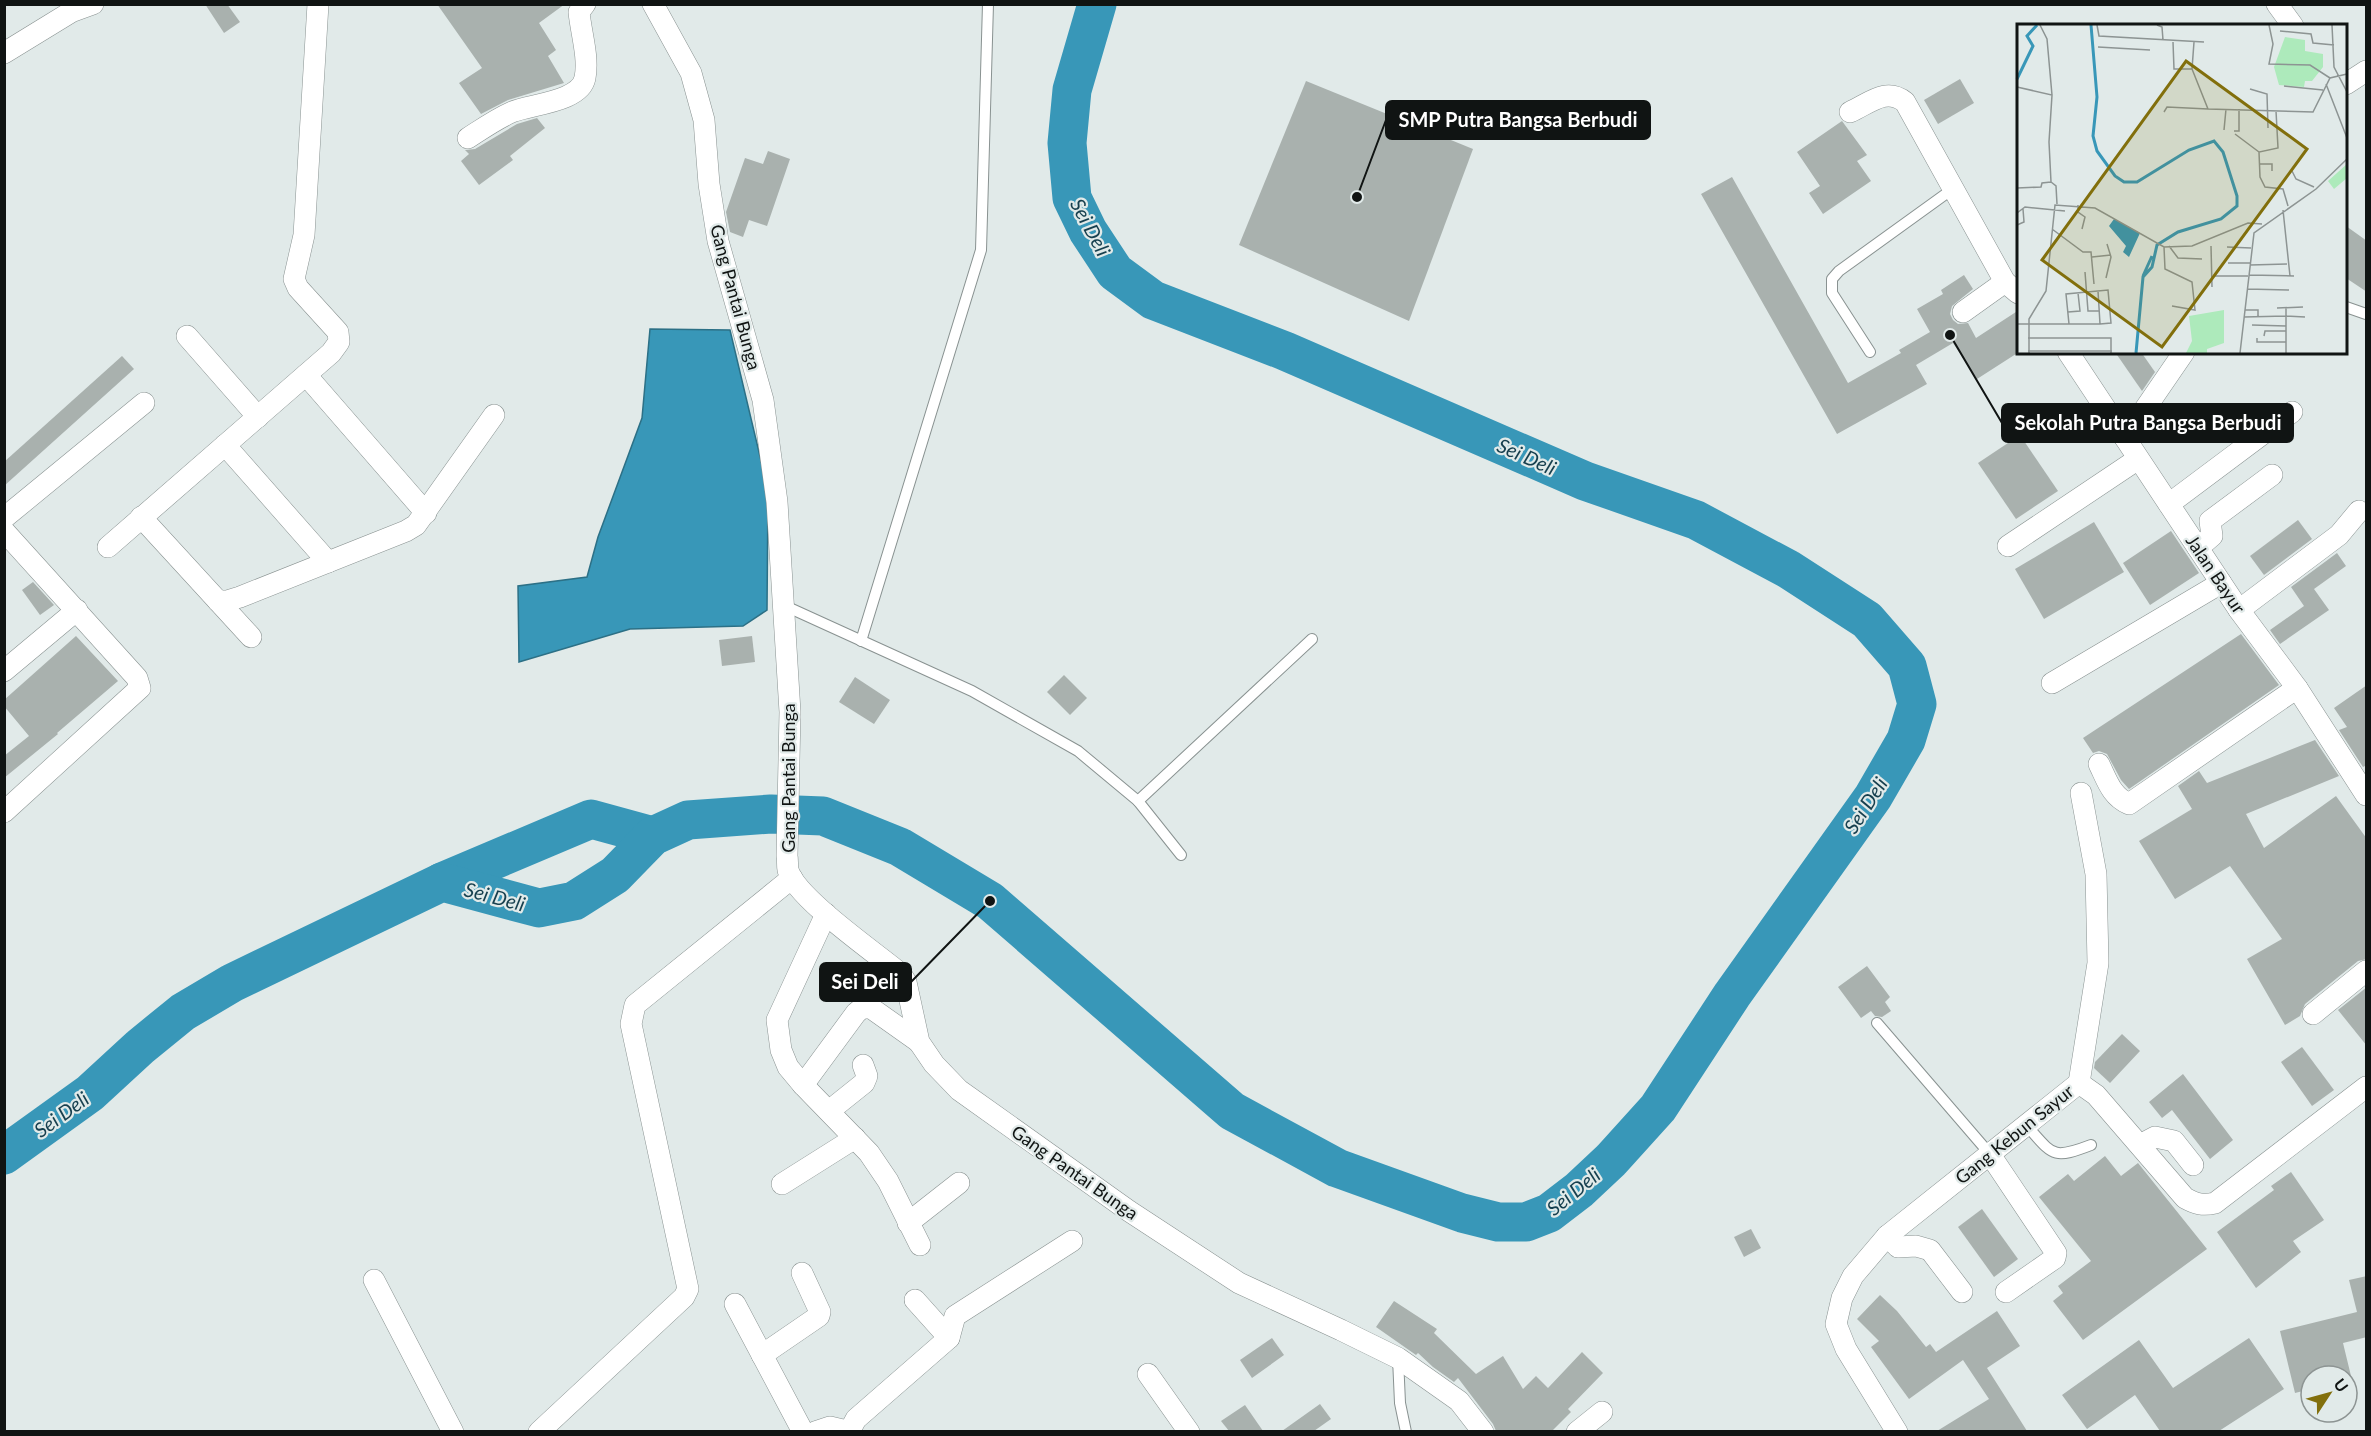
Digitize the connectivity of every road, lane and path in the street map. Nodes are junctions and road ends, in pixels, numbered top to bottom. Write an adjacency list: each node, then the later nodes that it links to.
1 (93, 4): 8 (street)
2 (318, 4): 22 (street)
3 (585, 4): 12 (street)
4 (653, 4): 43 (street, Gang Pantai Bunga)
5 (988, 4): 48 (lane)
6 (2277, 4): 7 (street)
7 (2292, 24)
8 (4, 53)
9 (2367, 71): 10 (street)
10 (2347, 83)
11 (1850, 112): 13 (street)
12 (468, 138)
13 (1954, 188): 14 (street); 19 (lane)
14 (2012, 287): 16 (street)
15 (2347, 307): 17 (lane)
16 (1963, 312)
17 (2367, 314)
18 (187, 336): 26 (street)
19 (1870, 352)
20 (2069, 354): 27 (street, Jalan Bayur)
21 (2183, 354): 27 (street)
22 (306, 375): 26 (street); 33 (street)
23 (144, 403): 35 (street)
24 (2292, 412): 31 (street)
25 (494, 415): 33 (street)
26 (258, 417): 28 (street)
27 (2125, 438): 29 (street, Jalan Bayur)
28 (225, 445): 34 (street); 40 (street)
29 (2138, 459): 31 (street, Jalan Bayur); 37 (street)
30 (2272, 476): 39 (street)
31 (2169, 504): 39 (street, Jalan Bayur)
32 (2359, 511): 45 (street)
33 (426, 513): 40 (street)
34 (141, 517): 38 (street); 42 (street)
35 (4, 518)
36 (4, 531): 44 (street)
37 (2008, 546)
38 (108, 547)
39 (2198, 548): 41 (street, Jalan Bayur)
40 (328, 562): 42 (street)
41 (2221, 583): 45 (street, Jalan Bayur); 50 (street)
42 (218, 601): 46 (street)
43 (783, 605): 48 (lane); 58 (street, Gang Pantai Bunga)
44 (77, 610): 49 (street); 56 (street)
45 (2239, 610): 51 (street, Jalan Bayur)
46 (251, 637)
47 (1311, 639): 55 (lane)
48 (861, 641): 55 (lane)
49 (4, 671)
50 (2052, 683)
51 (2296, 688): 52 (street); 54 (street, Jalan Bayur)
52 (2099, 764)
53 (2081, 793): 65 (street)
54 (2367, 795)
55 (1138, 801): 57 (lane)
56 (4, 812)
57 (1181, 855)
58 (792, 878): 59 (street, Gang Pantai Bunga); 93 (street)
59 (826, 914): 63 (street, Gang Pantai Bunga); 66 (street)
60 (2367, 971): 61 (street)
61 (2313, 1014)
62 (1877, 1023): 73 (lane)
63 (919, 1042): 66 (street); 89 (street, Gang Pantai Bunga)
64 (863, 1065): 68 (street)
65 (2079, 1083): 69 (street, Gang Kebun Sayur); 72 (street, Gang Kebun Sayur)
66 (803, 1085): 68 (street)
67 (2367, 1087): 72 (street, Gang Kebun Sayur)
68 (829, 1112): 70 (street)
69 (2027, 1126): 71 (lane); 73 (street, Gang Kebun Sayur)
70 (855, 1138): 76 (street); 77 (street)
71 (2091, 1145)
72 (2140, 1145): 74 (street)
73 (1989, 1153): 78 (street, Gang Kebun Sayur); 84 (street)
74 (2193, 1165)
75 (959, 1183): 77 (street)
76 (782, 1184)
77 (908, 1223): 80 (street)
78 (1887, 1236): 83 (street); 101 (street, Gang Kebun Sayur)
79 (1072, 1241): 87 (street)
80 (920, 1245)
81 (802, 1273): 88 (street)
82 (374, 1280): 92 (street)
83 (1962, 1292)
84 (2006, 1292)
85 (915, 1300): 87 (street)
86 (735, 1304): 88 (street)
87 (949, 1338): 96 (street)
88 (762, 1355): 94 (street)
89 (1398, 1358): 98 (lane); 99 (street, Gang Pantai Bunga)
90 (1148, 1374): 97 (street)
91 (1602, 1412): 100 (street)
92 (453, 1431)
93 (539, 1431)
94 (803, 1431)
95 (815, 1431): 96 (street)
96 (850, 1431)
97 (1189, 1431)
98 (1406, 1431)
99 (1483, 1431)
100 (1578, 1431)
101 (1897, 1431)

